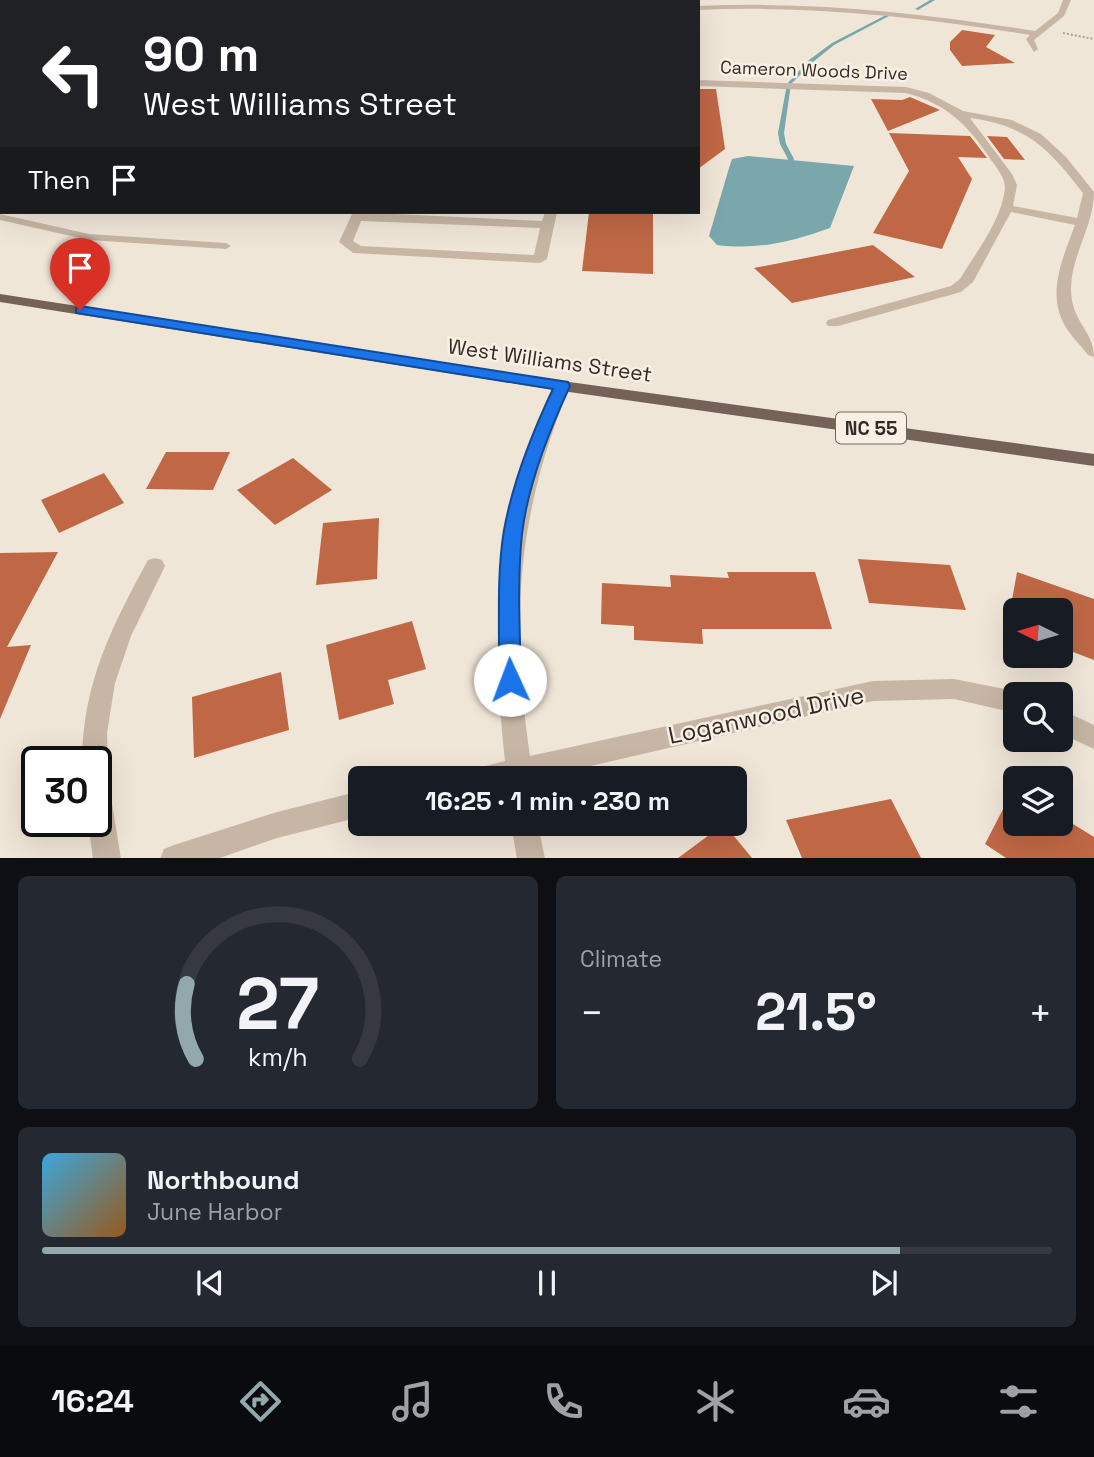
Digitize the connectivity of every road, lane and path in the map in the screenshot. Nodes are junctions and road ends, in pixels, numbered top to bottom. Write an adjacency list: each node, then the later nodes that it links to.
1 (1066, 0): 4 (street)
2 (700, 8): 4 (street)
3 (1059, 33): 5 (path)
4 (1036, 34): 6 (street)
5 (1094, 39)
6 (1034, 49)
7 (700, 83): 8 (street, Cameron Woods Drive)
8 (965, 114): 9 (street); 15 (street, Cameron Woods Drive)
9 (1007, 208): 15 (street); 18 (street)
10 (21, 214): 13 (lane)
11 (358, 214): 14 (street); 14 (street)
12 (0, 217): 13 (lane)
13 (12, 219): 16 (lane)
14 (549, 219)
15 (1082, 223): 19 (street, Cameron Woods Drive)
16 (226, 246)
17 (0, 298): 20 (main road, West Williams Street / NC 55)
18 (833, 323)
19 (1094, 352)
20 (562, 386): 21 (main road, West Williams Street / NC 55); 27 (street)
21 (1094, 460)
22 (155, 566): 26 (street)
23 (1003, 699): 28 (street, Loganwood Drive)
24 (1073, 727): 25 (street)
25 (1094, 738)
26 (96, 746)
27 (519, 766)
28 (554, 766)
29 (348, 807): 33 (street)
30 (526, 836): 34 (street)
31 (104, 837): 32 (street)
32 (107, 858)
33 (177, 858)
34 (531, 858)

